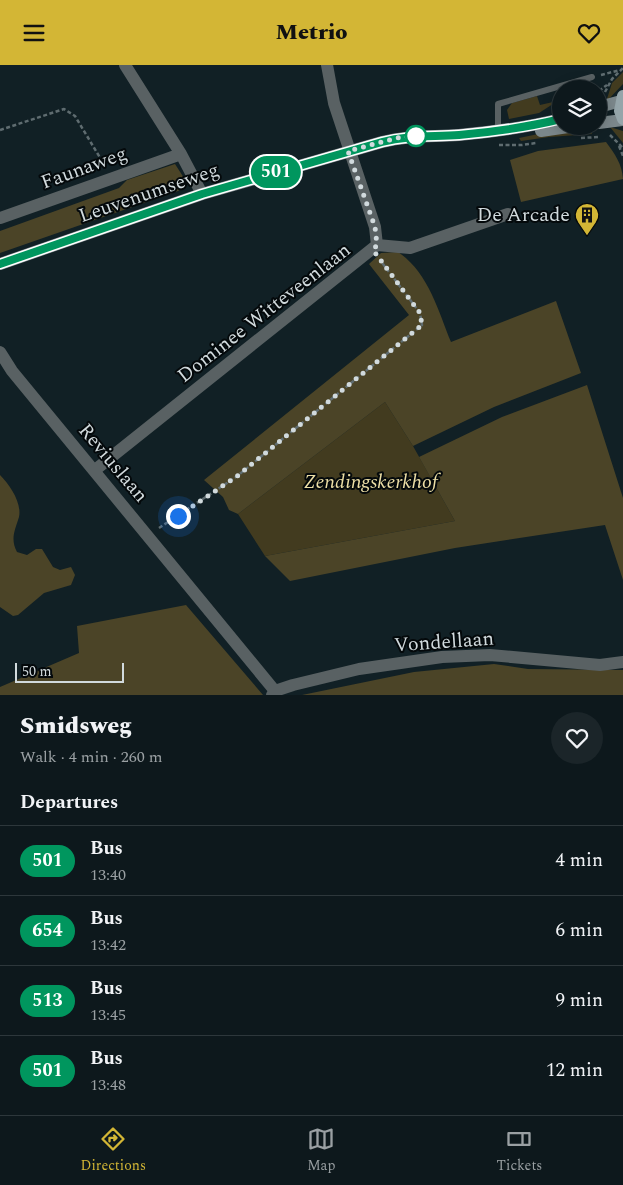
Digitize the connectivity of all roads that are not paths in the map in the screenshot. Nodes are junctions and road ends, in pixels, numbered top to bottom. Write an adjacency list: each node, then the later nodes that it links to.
1 (125, 65): 12 (street)
2 (327, 65): 11 (street, Dominee Witteveenlaan)
3 (592, 77): 10 (lane)
4 (622, 98): 5 (main road); 6 (main road)
5 (607, 104)
6 (623, 120): 8 (main road)
7 (552, 121): 10 (main road, Leuvenumseweg)
8 (607, 122)
9 (552, 128): 10 (main road, Leuvenumseweg)
10 (498, 133): 11 (main road, Leuvenumseweg)
11 (348, 151): 13 (main road, Leuvenumseweg); 16 (street, Dominee Witteveenlaan)
12 (181, 154): 13 (street); 15 (street, Faunaweg)
13 (202, 194): 17 (main road, Leuvenumseweg)
14 (508, 214): 16 (street)
15 (0, 218)
16 (375, 248): 19 (street, Dominee Witteveenlaan)
17 (0, 264)
18 (0, 352): 19 (street, Reviuslaan)
19 (95, 470): 21 (street, Reviuslaan)
20 (623, 662): 21 (street, Vondellaan)
21 (273, 693)

